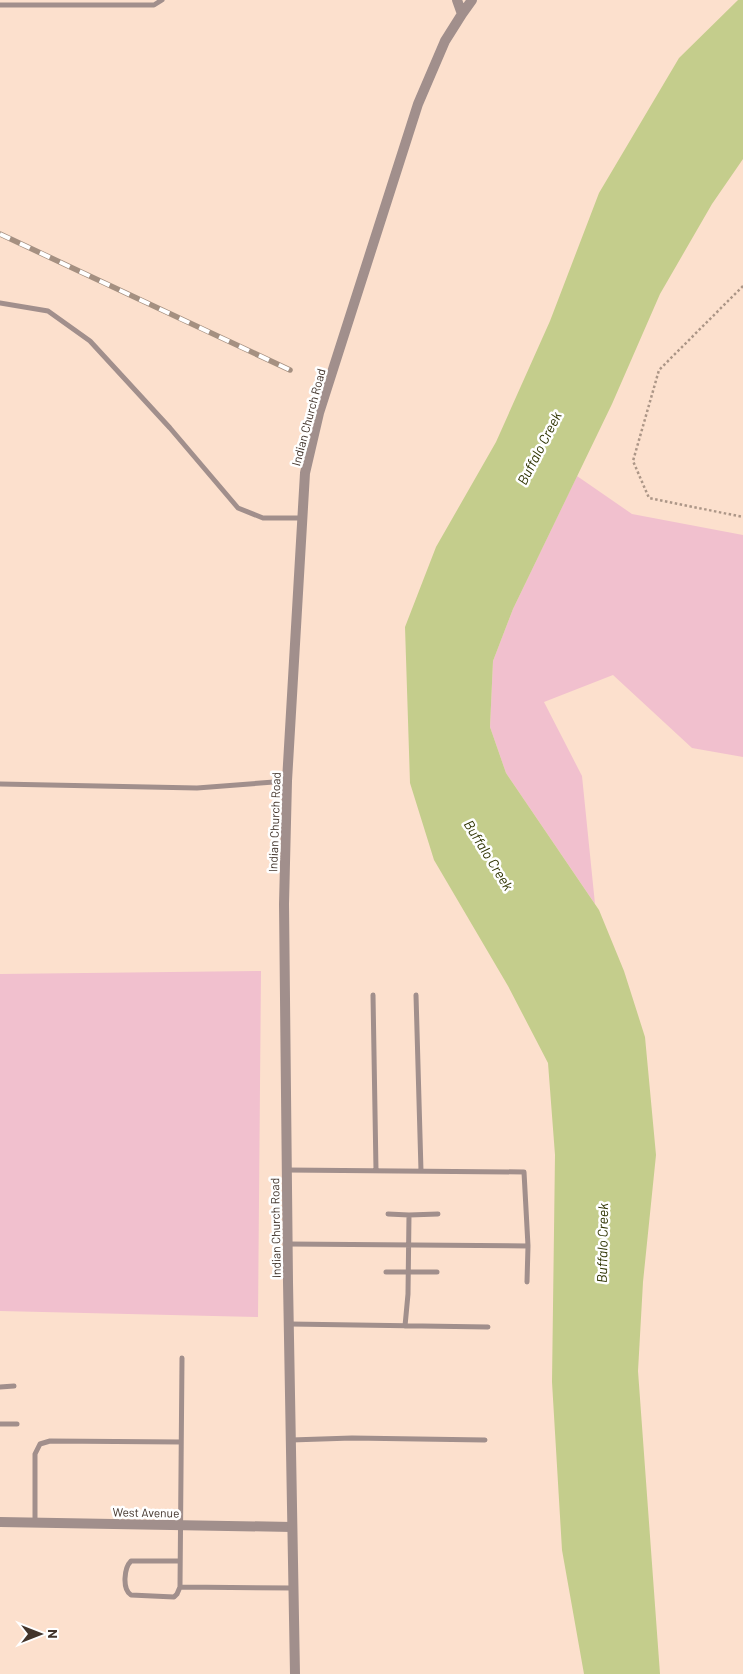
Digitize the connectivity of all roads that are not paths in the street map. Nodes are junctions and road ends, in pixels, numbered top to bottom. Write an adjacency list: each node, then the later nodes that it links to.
1 (162, 0): 4 (lane)
2 (457, 0): 5 (street)
3 (472, 0): 5 (street, Indian Church Road)
4 (0, 5)
5 (462, 14): 7 (street, Indian Church Road)
6 (0, 303): 7 (lane)
7 (302, 518): 8 (street, Indian Church Road)
8 (287, 781): 9 (lane); 12 (street, Indian Church Road)
9 (0, 784)
10 (373, 995): 13 (lane)
11 (416, 995): 14 (lane)
12 (287, 1170): 13 (lane); 18 (street, Indian Church Road)
13 (376, 1170): 14 (lane)
14 (421, 1171): 20 (lane)
15 (388, 1214): 17 (lane)
16 (438, 1214): 17 (lane)
17 (409, 1215): 19 (lane)
18 (288, 1244): 19 (lane); 25 (street, Indian Church Road)
19 (408, 1246): 20 (lane); 22 (lane)
20 (528, 1246): 24 (lane)
21 (386, 1272): 22 (lane)
22 (407, 1272): 23 (lane); 26 (lane)
23 (437, 1272)
24 (527, 1282)
25 (290, 1324): 26 (lane); 33 (street, Indian Church Road)
26 (405, 1326): 27 (lane)
27 (488, 1327)
28 (182, 1358): 35 (lane)
29 (14, 1386): 30 (lane)
30 (0, 1387)
31 (0, 1424): 32 (lane)
32 (17, 1424)
33 (292, 1440): 34 (lane); 39 (street, Indian Church Road)
34 (484, 1440)
35 (181, 1442): 37 (lane); 38 (lane)
36 (0, 1522): 37 (street, West Avenue)
37 (35, 1522): 38 (street, West Avenue)
38 (181, 1525): 39 (street, West Avenue); 40 (lane)
39 (292, 1527): 42 (street, Indian Church Road)
40 (180, 1561): 41 (lane); 41 (lane)
41 (180, 1587): 42 (lane)
42 (294, 1588): 43 (street, Indian Church Road)
43 (295, 1674)

